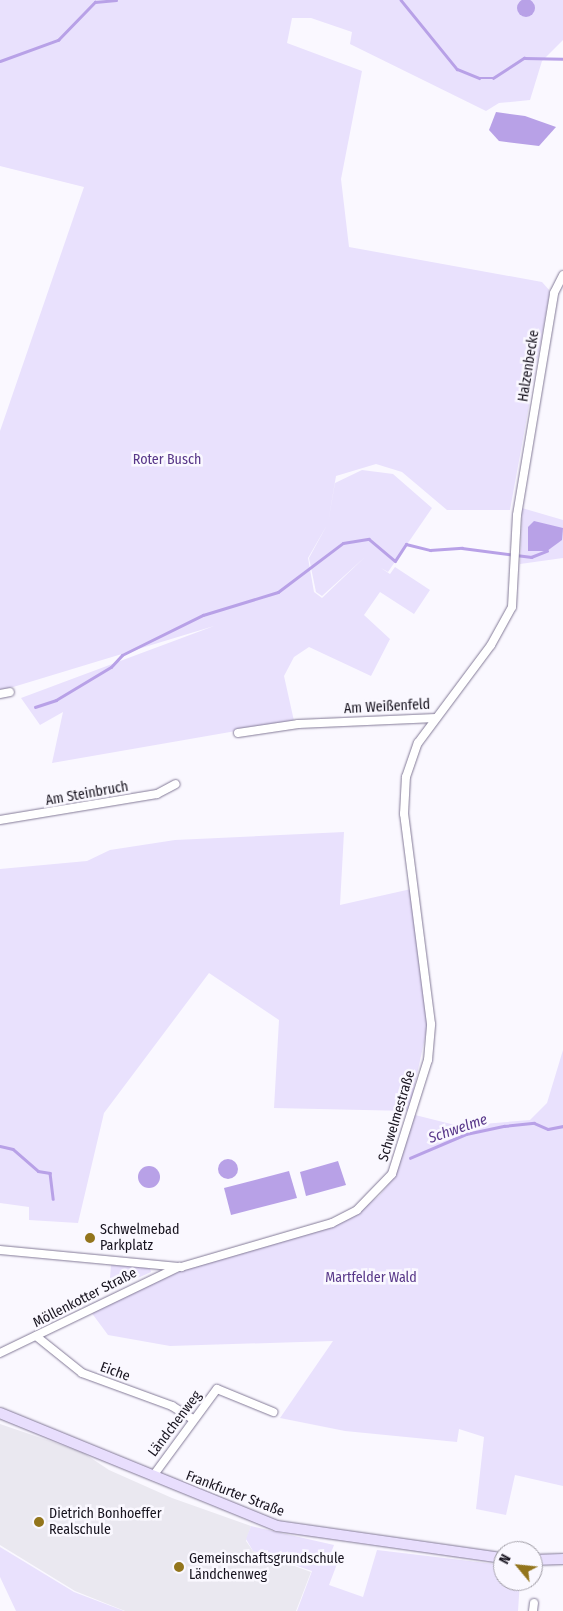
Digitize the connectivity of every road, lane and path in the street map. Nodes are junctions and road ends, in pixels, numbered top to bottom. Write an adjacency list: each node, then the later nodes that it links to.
1 (563, 275): 2 (street, Halzenbecke)
2 (515, 550): 5 (street, Am Weißenfeld)
3 (10, 692): 4 (street)
4 (0, 694)
5 (436, 718): 6 (street, Am Weißenfeld); 10 (street, Schwelmestraße)
6 (238, 733)
7 (176, 784): 8 (street, Am Steinbruch)
8 (0, 820)
9 (0, 1250): 10 (street, Schwelmestraße)
10 (181, 1266): 11 (street, Möllenkotter Straße)
11 (36, 1336): 12 (street, Möllenkotter Straße); 15 (street, Eiche)
12 (0, 1353)
13 (273, 1412): 15 (street, Ländchenweg)
14 (0, 1413): 16 (main road, Frankfurter Straße)
15 (193, 1419): 16 (street, Ländchenweg)
16 (153, 1476): 17 (main road, Frankfurter Straße)
17 (493, 1557)
18 (563, 1559): 19 (main road)
19 (543, 1560)

